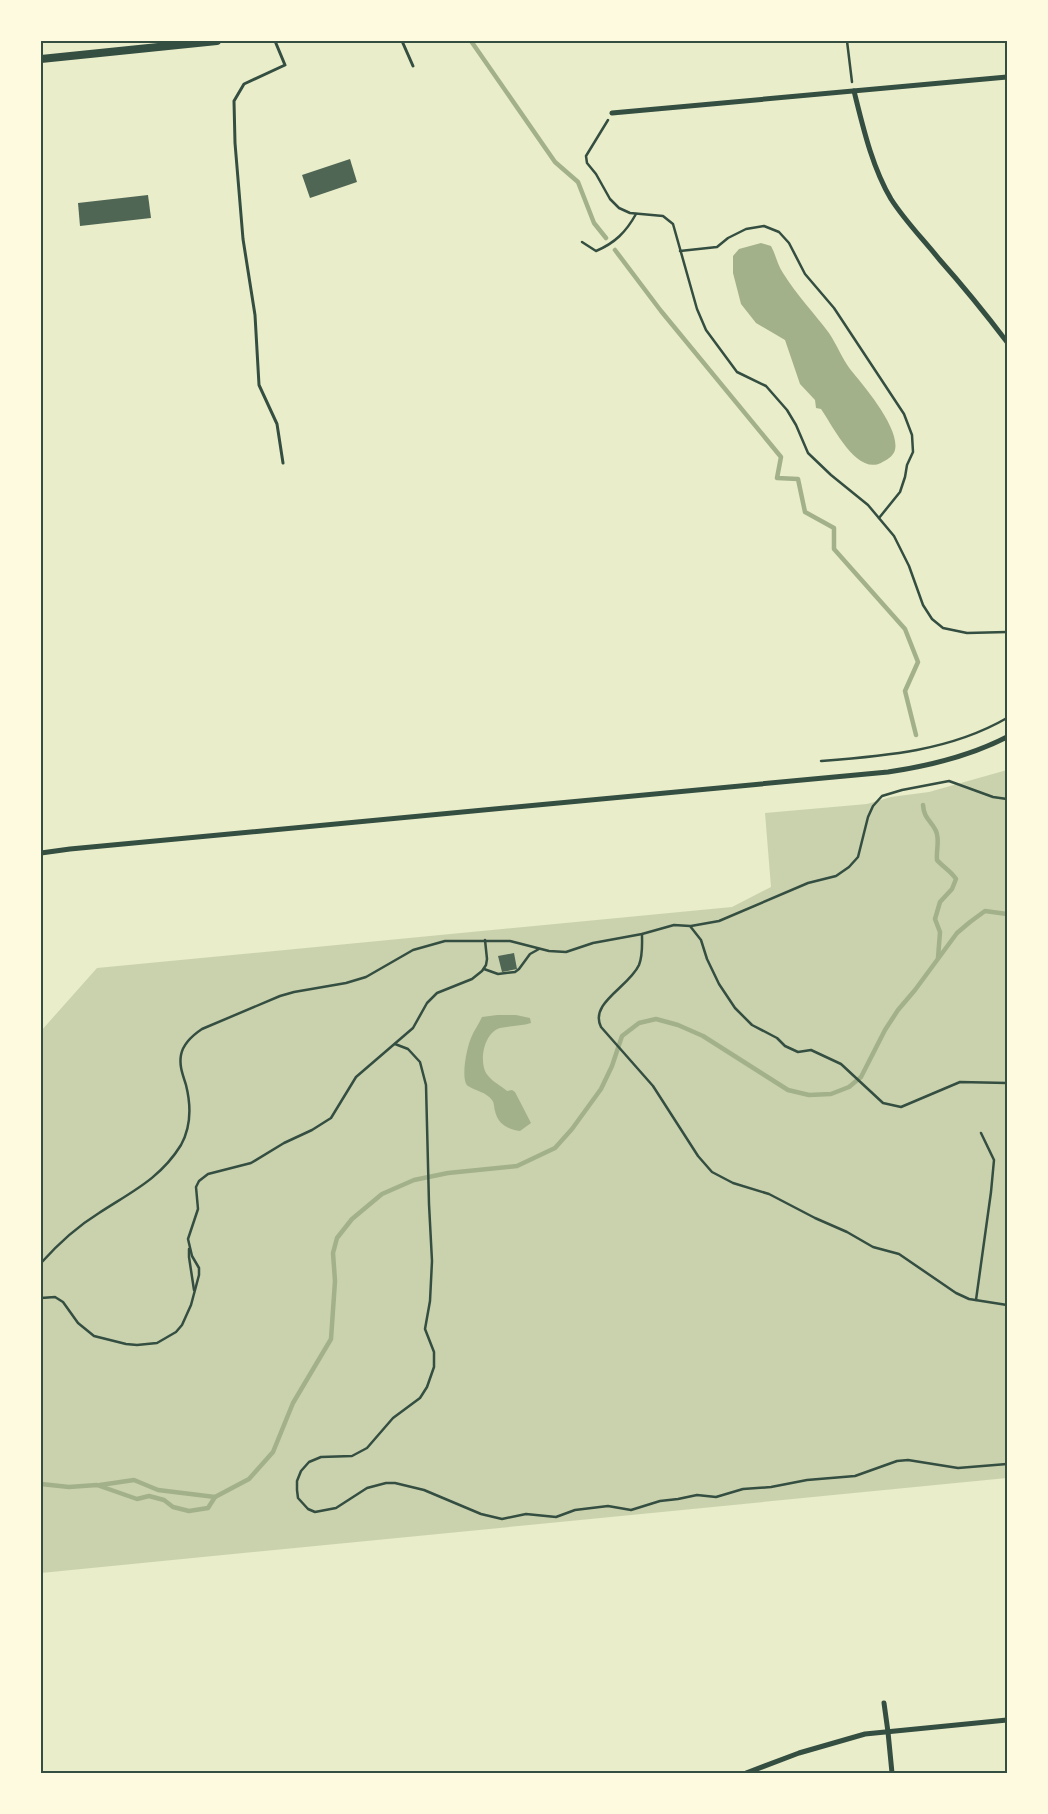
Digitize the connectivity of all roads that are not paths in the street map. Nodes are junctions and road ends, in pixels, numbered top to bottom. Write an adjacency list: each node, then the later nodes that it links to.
1 (217, 41): 4 (street)
2 (275, 41): 10 (lane)
3 (402, 41): 5 (lane)
4 (41, 59)
5 (413, 66)
6 (1007, 77): 7 (street)
7 (854, 91): 8 (street); 9 (street)
8 (612, 113)
9 (1007, 342)
10 (283, 463)
11 (1007, 737): 12 (street)
12 (41, 853)
13 (884, 1704): 15 (street)
14 (1007, 1720): 15 (street)
15 (888, 1732): 16 (street); 17 (street)
16 (746, 1773)
17 (892, 1773)

